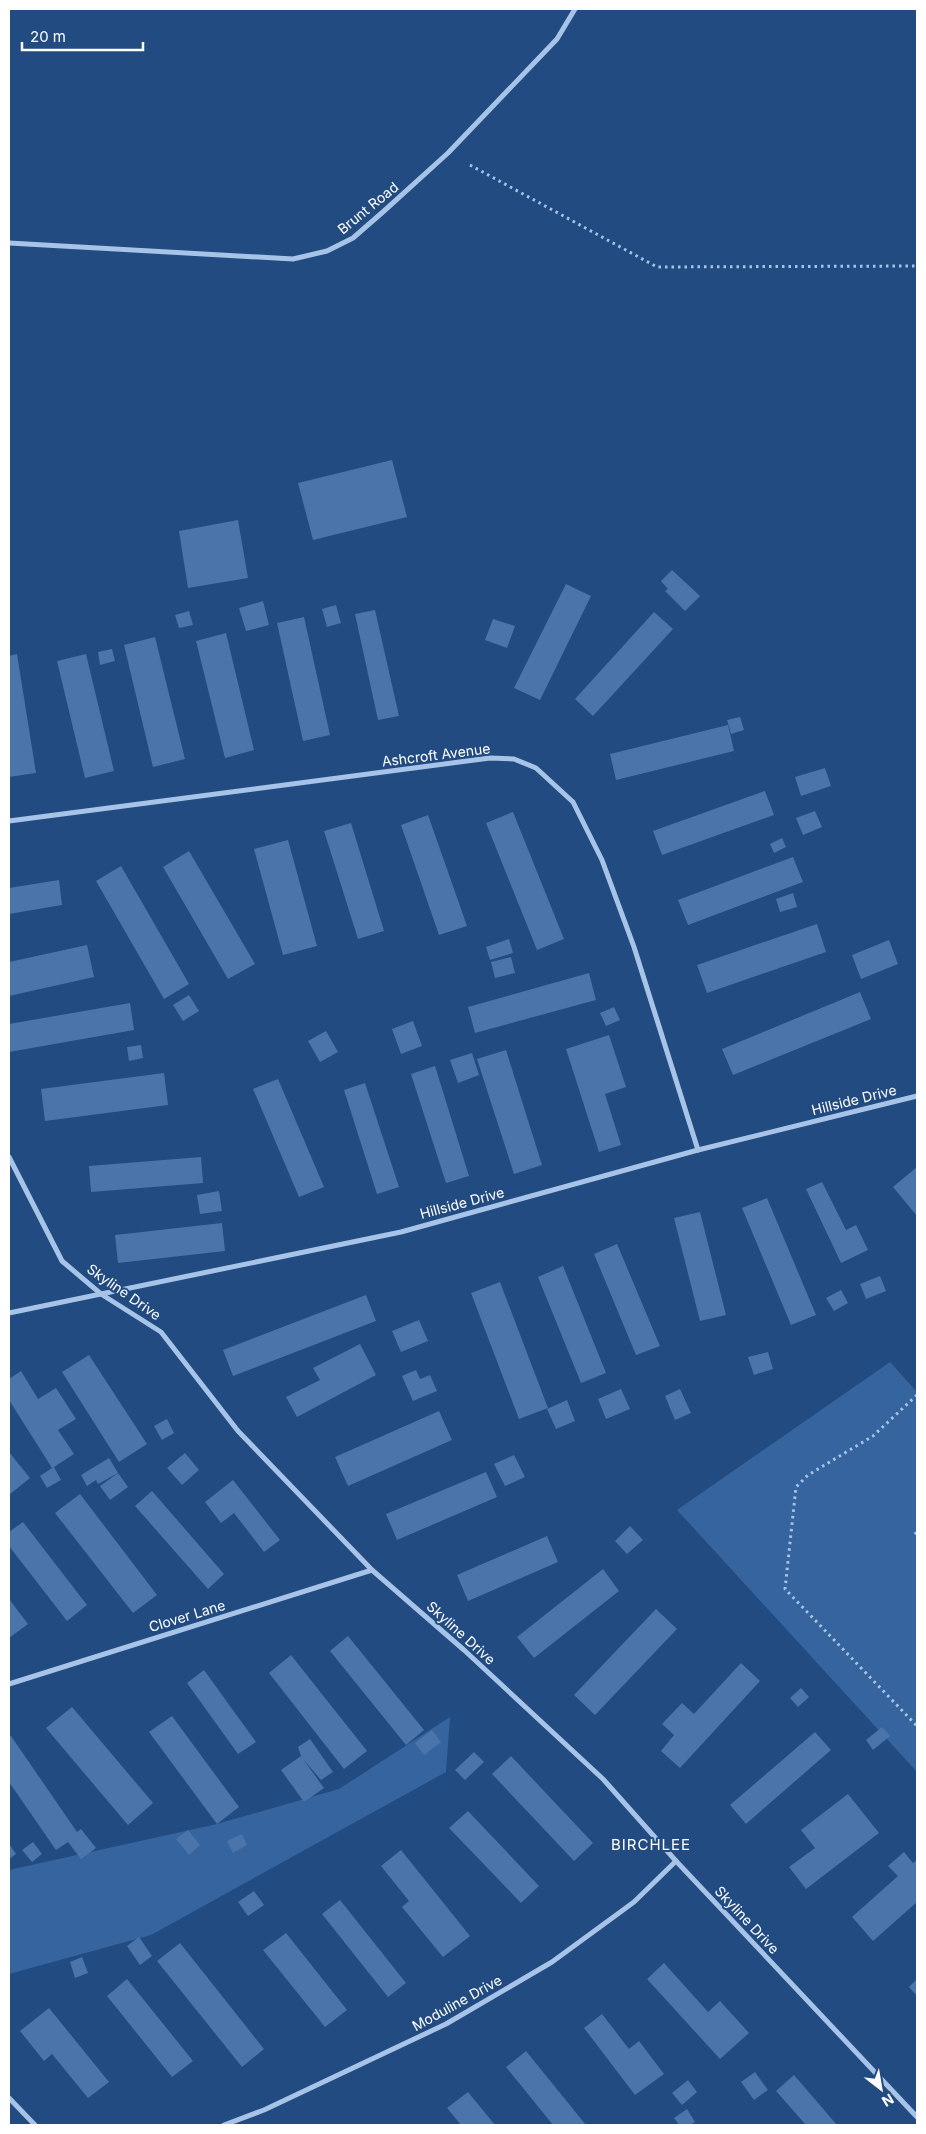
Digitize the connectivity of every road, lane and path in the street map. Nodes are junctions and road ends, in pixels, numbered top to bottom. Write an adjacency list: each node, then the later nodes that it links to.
1 (575, 9): 2 (street, Brunt Road)
2 (448, 153): 3 (street, Brunt Road); 4 (path)
3 (9, 243)
4 (917, 266)
5 (9, 821): 7 (street, Ashcroft Avenue)
6 (917, 1096): 7 (street, Hillside Drive)
7 (698, 1150): 9 (street, Hillside Drive)
8 (9, 1157): 9 (street, Skyline Drive)
9 (101, 1294): 10 (street, Hillside Drive); 12 (street, Skyline Drive)
10 (9, 1313)
11 (917, 1395): 14 (path)
12 (372, 1570): 13 (street, Clover Lane); 15 (street, Skyline Drive)
13 (9, 1684)
14 (917, 1726)
15 (676, 1861): 17 (street, Skyline Drive); 19 (street, Moduline Drive)
16 (9, 2098): 18 (street)
17 (917, 2117)
18 (35, 2125)
19 (224, 2125)

